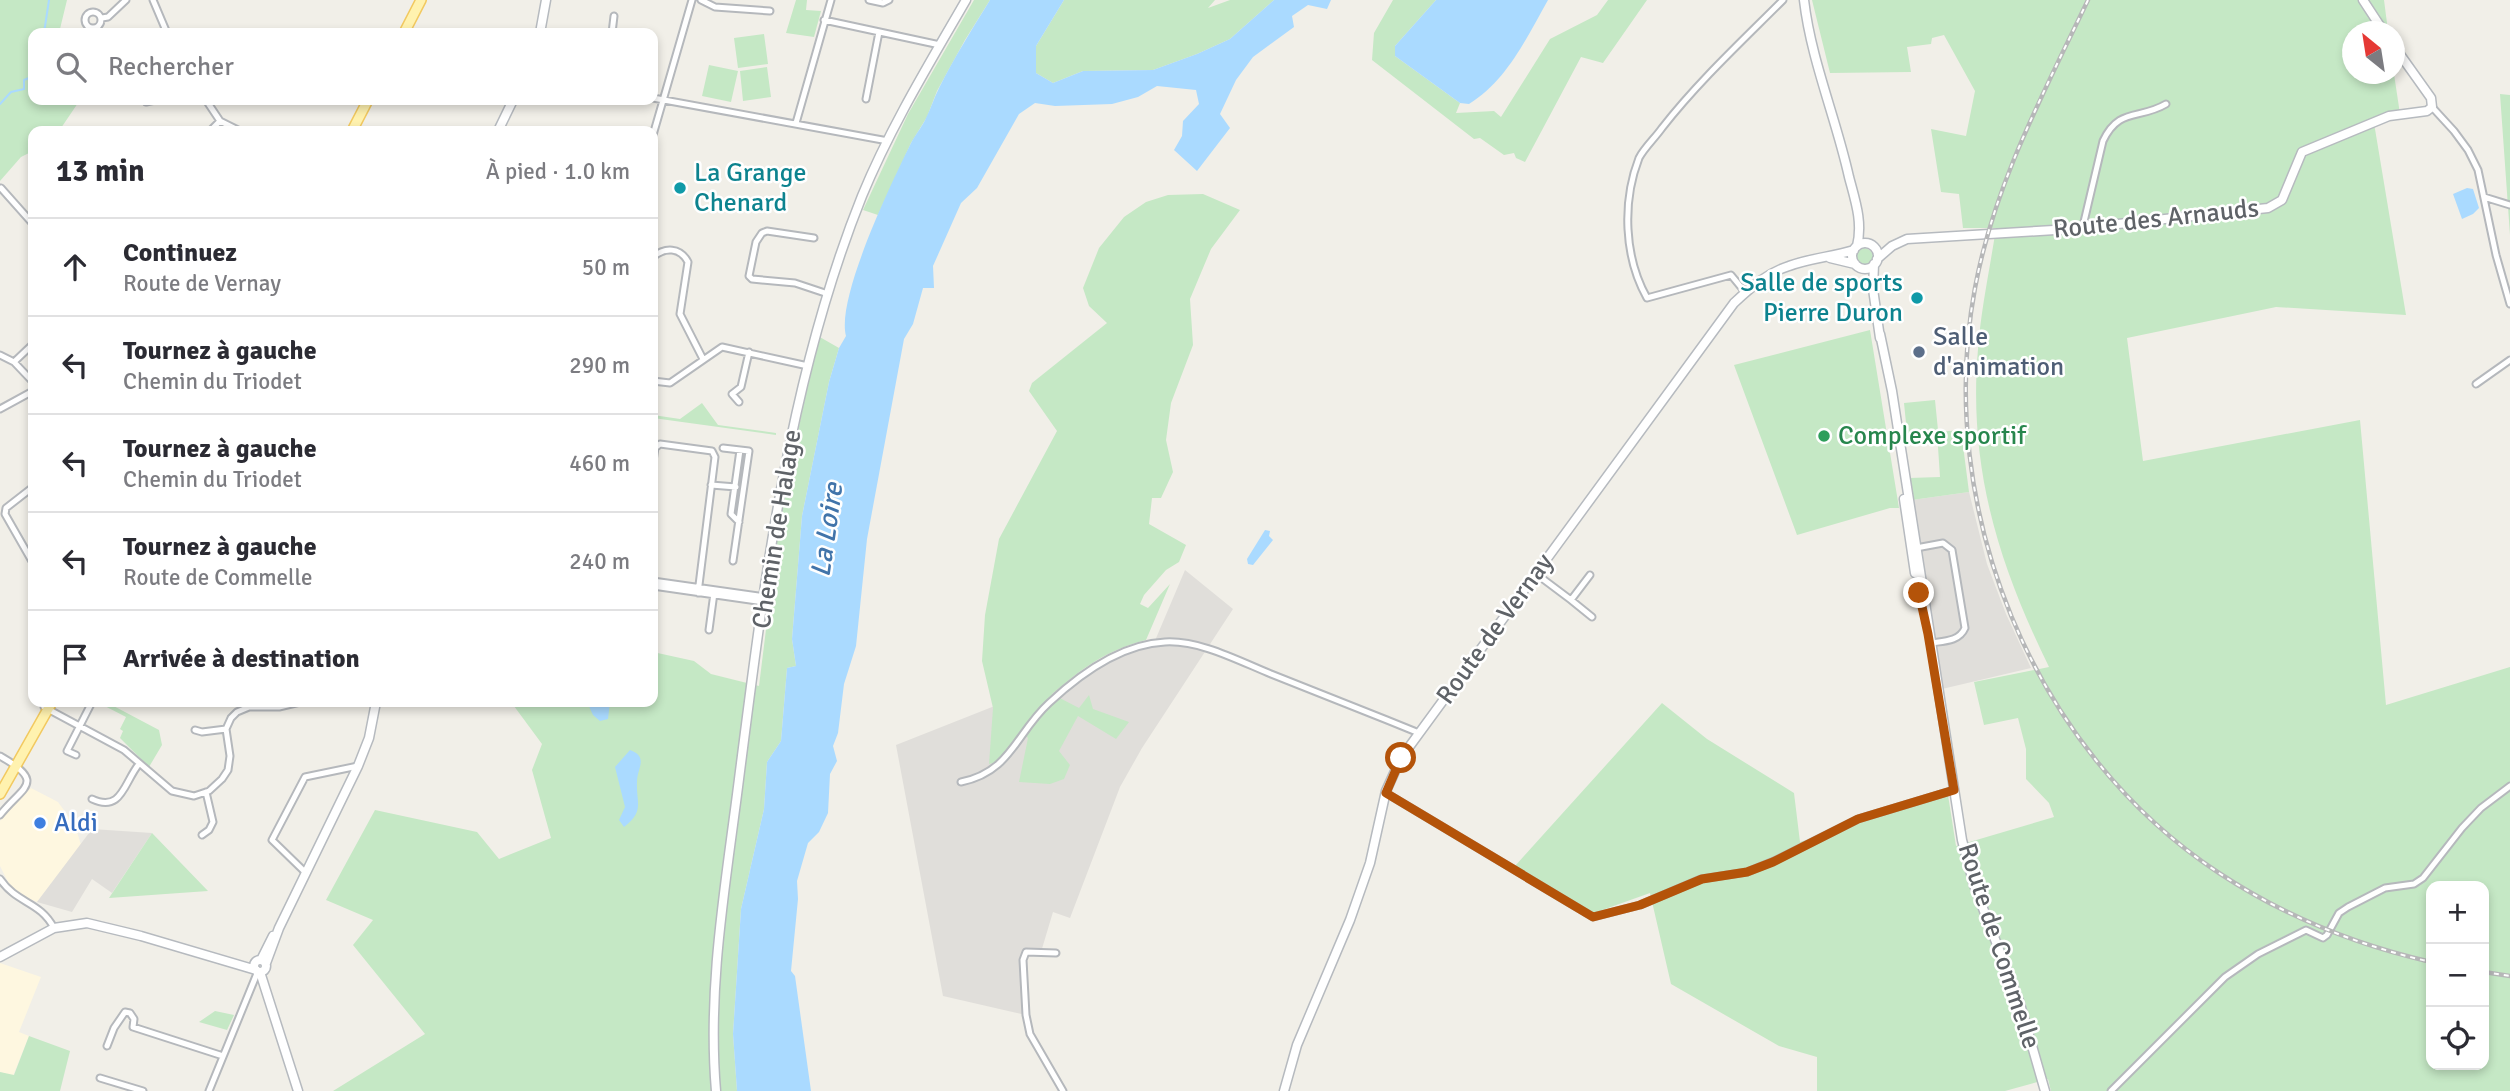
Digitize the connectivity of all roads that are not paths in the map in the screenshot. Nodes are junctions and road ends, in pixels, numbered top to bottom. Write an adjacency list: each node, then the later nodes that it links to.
1 (126, 0): 16 (street)
2 (153, 0): 19 (street)
3 (421, 0): 20 (main road)
4 (546, 0): 21 (street)
5 (692, 0): 27 (street)
6 (701, 0): 14 (street)
7 (831, 0): 17 (street)
8 (869, 0): 9 (street)
9 (889, 0)
10 (966, 0): 24 (street, Chemin de Halage)
11 (1783, 0): 57 (street)
12 (1804, 0): 47 (street)
13 (2363, 0): 18 (street)
14 (770, 11)
15 (614, 16): 22 (street)
16 (102, 18)
17 (824, 20): 23 (street); 35 (street)
18 (2377, 21)
19 (165, 28)
20 (407, 28)
21 (541, 28)
22 (613, 28)
23 (879, 32): 24 (street); 28 (street)
24 (940, 45): 41 (street, Chemin de Halage)
25 (2405, 61): 33 (street)
26 (658, 98): 27 (street)
27 (662, 99): 35 (street); 40 (street)
28 (866, 99)
29 (2166, 104): 46 (street)
30 (209, 105): 34 (street)
31 (365, 105): 38 (main road)
32 (511, 105): 39 (street)
33 (2432, 107): 43 (street); 46 (street, Route des Arnauds)
34 (220, 121): 36 (street); 37 (street)
35 (796, 123): 41 (street)
36 (215, 126)
37 (230, 126)
38 (355, 126)
39 (500, 126)
40 (655, 126)
41 (888, 141): 58 (street, Chemin de Halage)
42 (1, 188): 45 (street)
43 (2484, 197): 44 (street); 59 (street)
44 (2510, 205)
45 (28, 218)
46 (2083, 226): 50 (street, Route des Arnauds)
47 (1860, 229): 49 (street); 51 (street)
48 (814, 238): 58 (street)
49 (1873, 246): 50 (street, Route des Arnauds); 51 (street); 54 (street)
50 (1892, 246): 54 (street, Route des Arnauds)
51 (1855, 248): 53 (street, Route de Vernay); 55 (street)
52 (658, 254): 64 (street)
53 (1830, 258): 55 (street, Route de Vernay); 57 (street, Route de Vernay)
54 (1876, 262): 55 (street); 56 (street, Route de Commelle)
55 (1858, 266): 56 (street, Route de Commelle)
56 (1873, 289): 60 (street, Route de Commelle)
57 (1745, 292): 84 (street, Route de Vernay)
58 (828, 294): 67 (street, Chemin de Halage)
59 (2510, 304)
60 (1880, 334): 81 (street, Route de Commelle); 94 (street, Route de Commelle)
61 (28, 349): 66 (street)
62 (749, 352): 64 (street); 67 (street); 72 (street)
63 (0, 355): 66 (street)
64 (703, 359): 69 (street)
65 (2510, 360): 70 (street)
66 (14, 362): 68 (street)
67 (808, 366): 90 (street, Chemin de Halage)
68 (28, 377)
69 (658, 382)
70 (2476, 384)
71 (28, 394): 73 (street)
72 (738, 402)
73 (0, 409)
74 (658, 445): 77 (street)
75 (723, 448): 76 (street)
76 (740, 450): 78 (street); 80 (street)
77 (711, 485): 78 (street); 88 (street)
78 (736, 487): 80 (street)
79 (28, 491): 82 (street)
80 (739, 522): 83 (street)
81 (1916, 548): 94 (street, Route de Commelle); 94 (street)
82 (28, 554)
83 (733, 561)
84 (1535, 573): 91 (street); 103 (street, Route de Vernay)
85 (1590, 575): 91 (street)
86 (658, 582): 88 (street)
87 (658, 586): 88 (street)
88 (698, 590): 89 (street)
89 (715, 592): 90 (street); 93 (street)
90 (765, 600): 133 (street, Chemin de Halage)
91 (1570, 600): 92 (street)
92 (1592, 617)
93 (709, 630)
94 (1929, 638): 112 (street, Route de Commelle)
95 (47, 707): 106 (main road)
96 (51, 707): 100 (street)
97 (89, 707): 100 (street)
98 (252, 707): 101 (street)
99 (375, 707): 108 (street)
100 (79, 726): 104 (street); 107 (street)
101 (226, 729): 102 (street); 113 (street)
102 (195, 730)
103 (1419, 733): 109 (street); 114 (street, Route de Vernay)
104 (76, 755)
105 (0, 756): 106 (street)
106 (15, 764): 111 (main road); 115 (main road); 117 (street)
107 (139, 764): 113 (street); 116 (street)
108 (358, 766): 119 (street); 119 (street)
109 (961, 782)
110 (2510, 786): 137 (street)
111 (0, 788)
112 (1954, 790): 114 (street); 136 (street, Route de Commelle)
113 (206, 792): 118 (street)
114 (1386, 793): 135 (street, Route de Vernay)
115 (0, 794)
116 (92, 799)
117 (0, 815)
118 (202, 835)
119 (306, 873): 124 (street)
120 (0, 879): 121 (street)
121 (54, 928): 123 (street); 124 (street)
122 (1056, 953): 134 (street)
123 (0, 957)
124 (260, 966): 128 (street); 132 (street)
125 (118, 1023): 126 (street); 126 (street); 127 (street)
126 (133, 1027): 128 (street)
127 (107, 1046)
128 (223, 1056): 131 (street)
129 (100, 1078): 130 (street)
130 (143, 1091)
131 (209, 1091)
132 (298, 1091)
133 (716, 1091)
134 (1063, 1091)
135 (1284, 1091)
136 (2045, 1091)
137 (2111, 1091)

